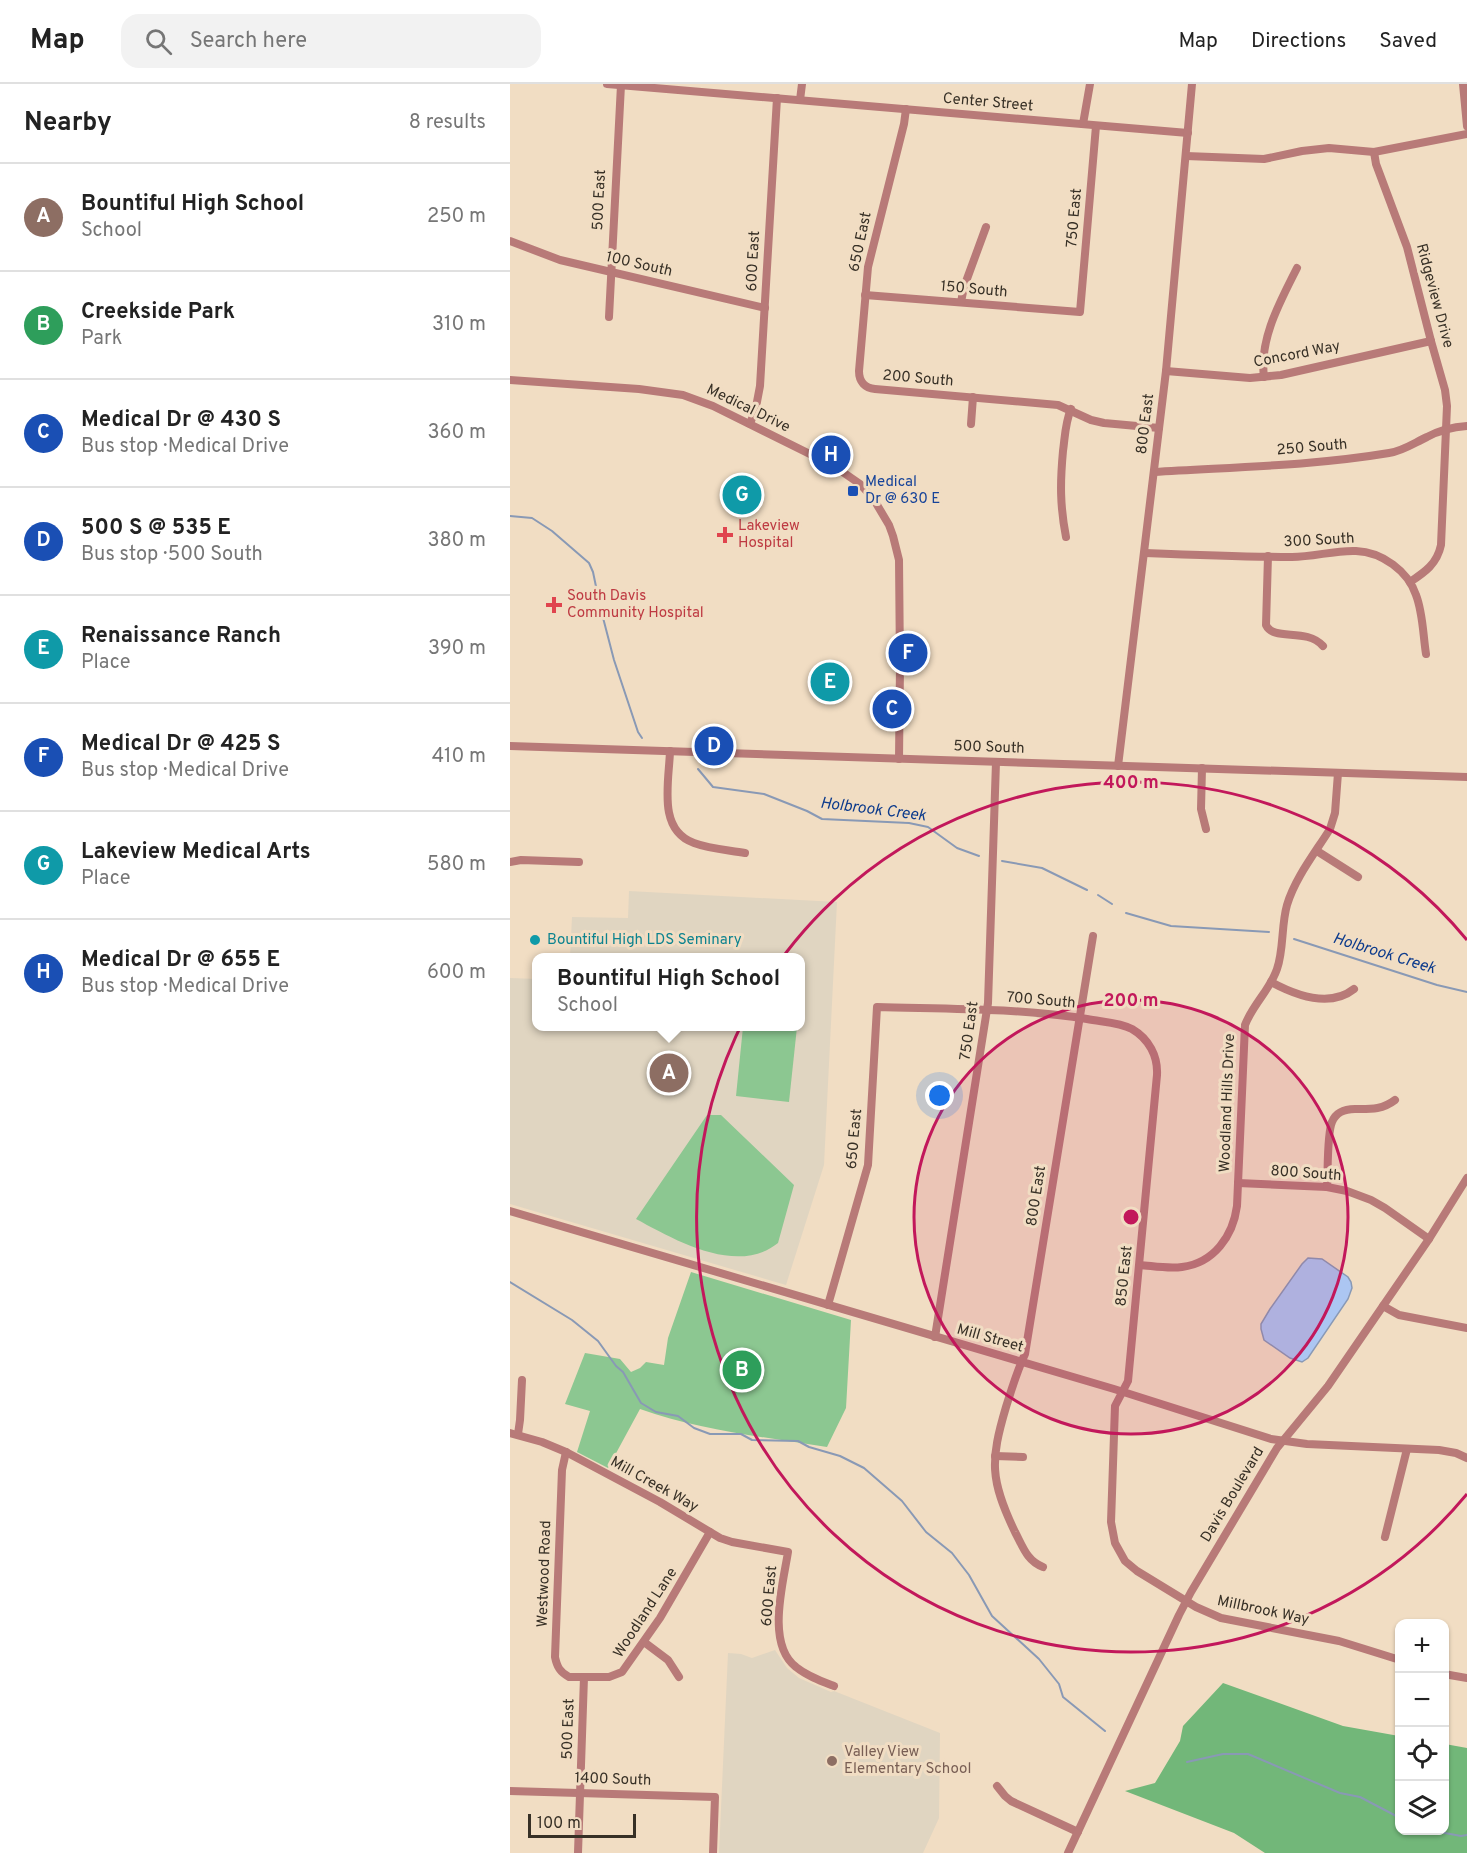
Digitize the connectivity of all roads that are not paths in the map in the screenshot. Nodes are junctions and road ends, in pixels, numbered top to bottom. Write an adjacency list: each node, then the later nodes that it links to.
1 (607, 84): 6 (street, Center Street)
2 (802, 84): 8 (street)
3 (1090, 84): 10 (street)
4 (1192, 84): 13 (street, 800 East)
5 (1463, 84): 12 (street)
6 (621, 85): 7 (street, Center Street); 20 (street, 500 East)
7 (777, 98): 8 (street, Center Street); 23 (street, 600 East)
8 (800, 100): 9 (street, Center Street)
9 (906, 109): 10 (street, Center Street); 21 (street, 650 East)
10 (1083, 124): 11 (street, Center Street)
11 (1096, 126): 13 (street, Center Street); 24 (street, 750 East)
12 (1467, 126)
13 (1188, 133): 16 (street, 800 East)
14 (1467, 134): 15 (street)
15 (1374, 152): 16 (street); 26 (street, Ridgeview Drive)
16 (1186, 156): 27 (street, 800 East)
17 (986, 227): 22 (street)
18 (510, 241): 20 (street, 100 South)
19 (1297, 268): 28 (street)
20 (610, 272): 23 (street, 100 South); 25 (street, 500 East)
21 (865, 295): 22 (street, 150 South); 30 (street, 650 East)
22 (961, 302): 24 (street, 150 South)
23 (765, 308): 33 (street, 600 East)
24 (1080, 312)
25 (609, 317)
26 (1431, 341): 28 (street, Concord Way); 37 (street, Ridgeview Drive)
27 (1166, 371): 28 (street, Concord Way); 36 (street, 800 East)
28 (1263, 377)
29 (510, 381): 33 (street, Medical Drive)
30 (862, 383): 31 (street, 200 South)
31 (973, 397): 32 (street, 200 South); 34 (street, 200 South)
32 (1071, 409): 36 (street, 200 South); 39 (street)
33 (750, 424): 47 (street, Medical Drive)
34 (970, 424)
35 (1467, 426): 37 (street, 250 South)
36 (1159, 428): 38 (street, 800 East)
37 (1445, 430): 38 (street, 250 South); 42 (street, Ridgeview Drive)
38 (1154, 472): 40 (street, 800 East)
39 (1066, 537)
40 (1144, 553): 41 (street, 300 South); 49 (street, 800 East)
41 (1268, 556): 42 (street, 300 South); 43 (street)
42 (1410, 582): 44 (street, 300 South)
43 (1323, 646)
44 (1426, 654)
45 (510, 746): 46 (street, 500 South)
46 (670, 751): 47 (street, 500 South); 55 (street)
47 (899, 759): 48 (street, 500 South)
48 (996, 762): 49 (street, 500 South); 63 (street, 750 East)
49 (1118, 766): 50 (street, 500 South)
50 (1202, 768): 51 (street, 500 South); 53 (street)
51 (1338, 773): 52 (street, 500 South); 54 (street, Woodland Hills Drive)
52 (1467, 777)
53 (1206, 829)
54 (1317, 851): 58 (street); 60 (street, Woodland Hills Drive)
55 (745, 854)
56 (510, 862): 57 (street)
57 (579, 862)
58 (1358, 877)
59 (1093, 936): 64 (street, 800 East)
60 (1271, 982): 61 (street); 68 (street, Woodland Hills Drive)
61 (1354, 989)
62 (877, 1007): 63 (street, 700 South); 74 (street, 650 East)
63 (987, 1010): 64 (street, 700 South); 77 (street, 750 East)
64 (1079, 1018): 65 (street, 700 South); 78 (street, 800 East)
65 (1154, 1053): 73 (street, 850 East)
66 (1395, 1100): 69 (street)
67 (1467, 1178): 70 (street, Davis Boulevard)
68 (1239, 1183): 69 (street, 800 South); 73 (street, Woodland Hills Drive)
69 (1327, 1187): 72 (street, 800 South)
70 (1464, 1189): 72 (street, Davis Boulevard)
71 (510, 1211): 74 (street, Mill Street)
72 (1429, 1239): 75 (street, Davis Boulevard)
73 (1140, 1265): 80 (street, 850 East)
74 (828, 1305): 77 (street, Mill Street)
75 (1383, 1306): 76 (street); 82 (street, Davis Boulevard)
76 (1467, 1328)
77 (935, 1337): 78 (street, Mill Street)
78 (1021, 1362): 80 (street, Mill Street); 85 (street, 800 East)
79 (522, 1380): 81 (street)
80 (1122, 1392): 82 (street, Mill Street); 92 (street, Millbrook Way)
81 (514, 1433): 84 (street, Mill Creek Way)
82 (1282, 1441): 83 (street, Mill Street); 92 (street, Davis Boulevard)
83 (1407, 1449): 87 (street, Mill Street); 89 (street)
84 (566, 1452): 88 (street, Mill Creek Way); 96 (street, Westwood Road)
85 (995, 1456): 86 (street); 91 (street, 800 East)
86 (1023, 1457)
87 (1467, 1458)
88 (710, 1533): 90 (street, Mill Creek Way); 93 (street, Woodland Lane)
89 (1385, 1537)
90 (788, 1552): 99 (street, 600 East)
91 (1043, 1567)
92 (1186, 1601): 94 (street, Millbrook Way); 103 (street, Davis Boulevard)
93 (645, 1642): 96 (street, Woodland Lane); 97 (street)
94 (1395, 1658)
95 (1449, 1675): 98 (street)
96 (584, 1677): 102 (street, 500 East)
97 (679, 1677)
98 (1467, 1678)
99 (834, 1686)
100 (997, 1786): 103 (street)
101 (510, 1791): 102 (street, 1400 South)
102 (580, 1793): 104 (street, 500 East); 105 (street, 1400 South)
103 (1078, 1832): 106 (street, Davis Boulevard)
104 (578, 1853)
105 (713, 1853)
106 (1068, 1853)

